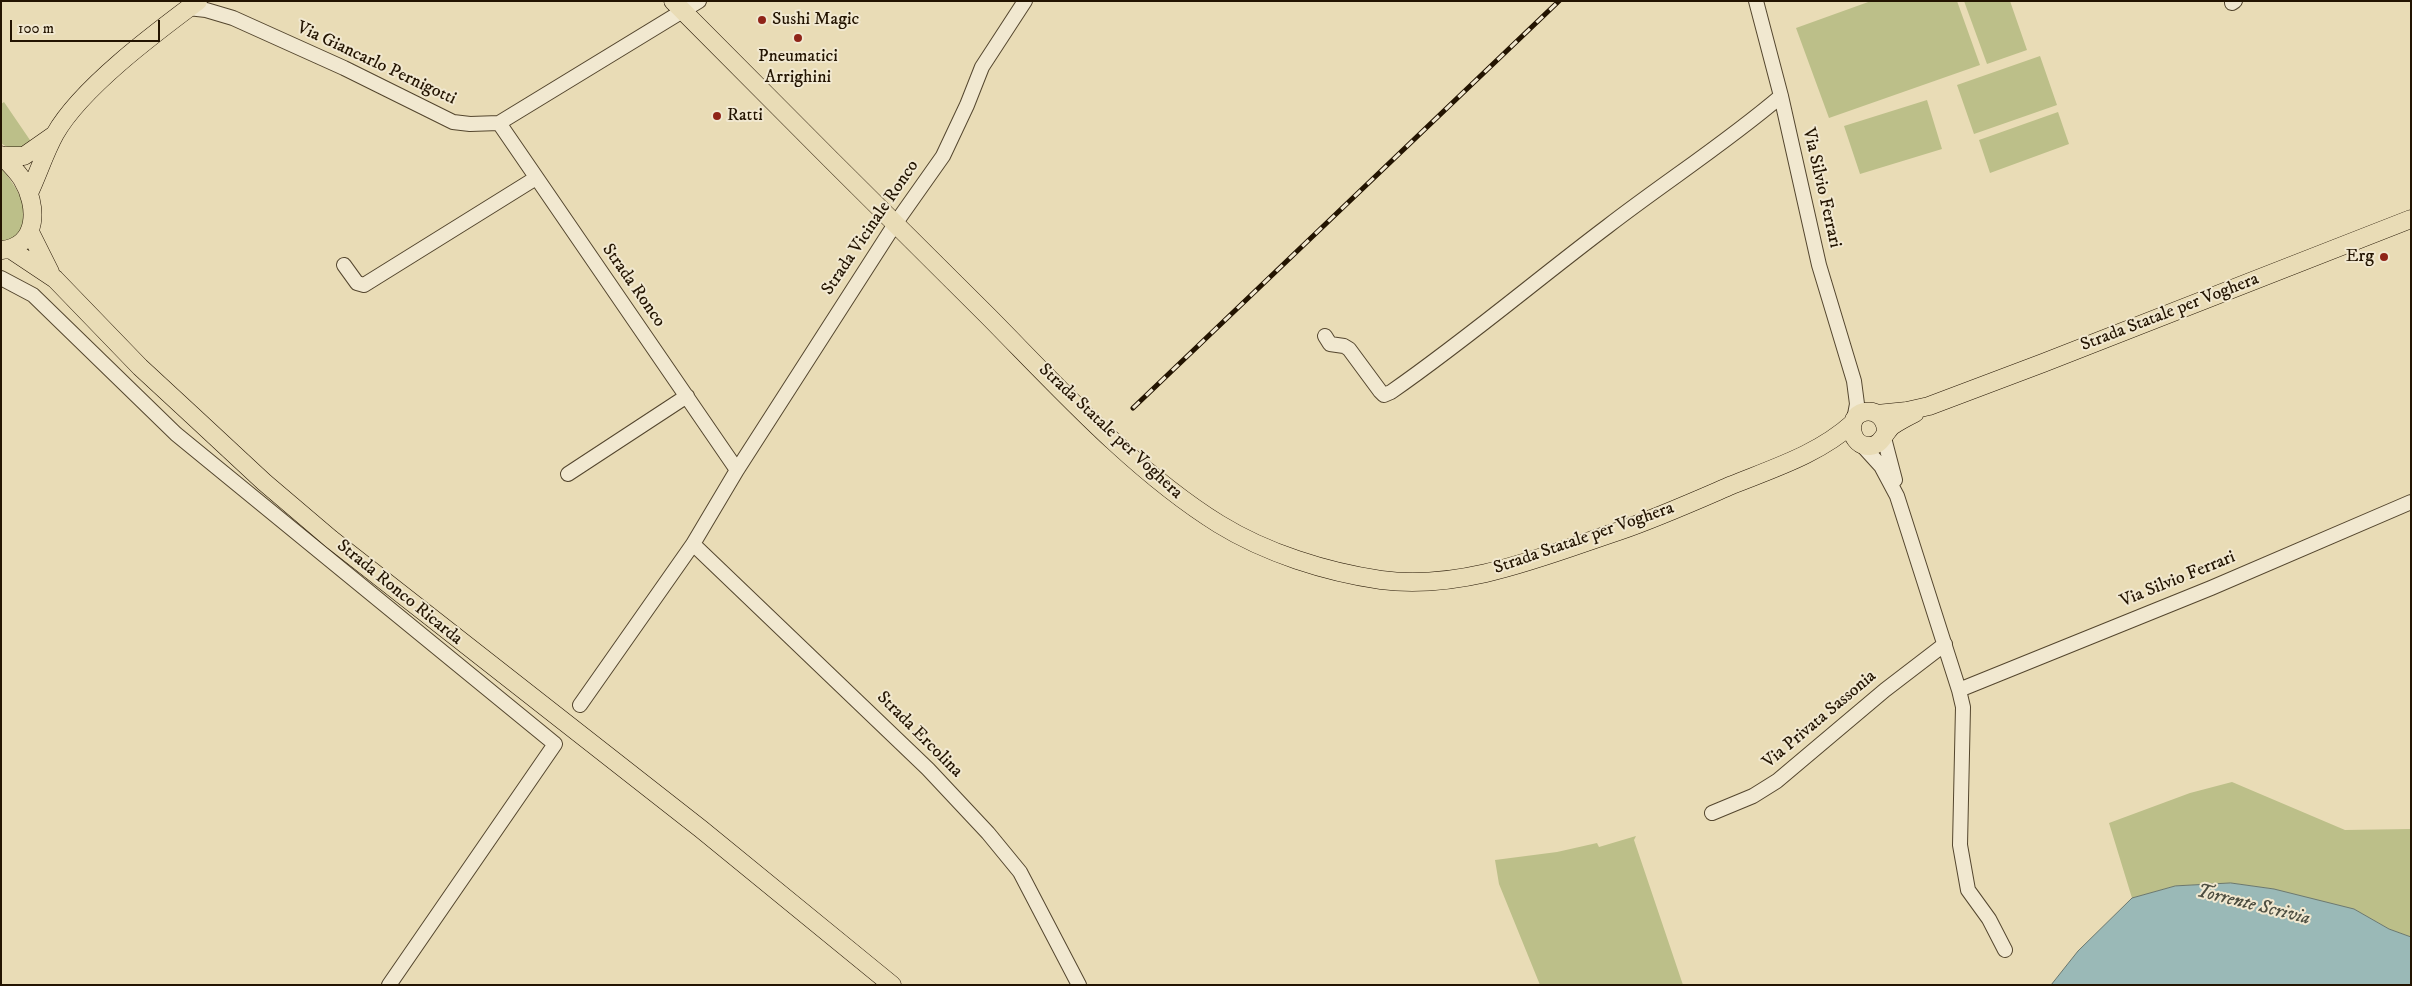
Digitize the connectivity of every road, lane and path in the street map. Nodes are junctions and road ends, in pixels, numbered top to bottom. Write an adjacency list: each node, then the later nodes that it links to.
1 (699, 1): 5 (street, Via Giancarlo Pernigotti)
2 (1025, 1): 13 (street, Strada Vicinale Ronco)
3 (1756, 1): 6 (street, Via Silvio Ferrari)
4 (193, 5): 7 (street, Via Giancarlo Pernigotti); 8 (main road)
5 (678, 6): 7 (street, Via Giancarlo Pernigotti); 13 (main road, Strada Statale per Voghera)
6 (1781, 96): 19 (street); 20 (street, Via Silvio Ferrari)
7 (499, 123): 10 (street, Strada Ronco)
8 (55, 134): 9 (main road); 11 (main road)
9 (1, 156): 11 (main road)
10 (536, 178): 16 (street); 21 (street, Strada Ronco)
11 (28, 193): 14 (main road)
12 (2411, 219): 22 (main road, Strada Statale per Voghera)
13 (895, 224): 27 (main road, Strada Statale per Voghera); 28 (street, Strada Vicinale Ronco)
14 (30, 232): 15 (main road); 18 (main road)
15 (6, 250): 18 (main road)
16 (344, 266)
17 (1, 278): 38 (street, Strada Ronco Ricarda)
18 (55, 279): 39 (main road)
19 (1325, 336)
20 (1854, 381): 23 (street, Via Silvio Ferrari); 24 (street, Via Silvio Ferrari)
21 (687, 396): 28 (street, Strada Ronco); 29 (street)
22 (1929, 406): 23 (main road, Strada Statale per Voghera); 25 (main road, Strada Statale per Voghera)
23 (1876, 413): 24 (main road, Strada Statale per Voghera); 25 (main road)
24 (1854, 422): 26 (main road); 27 (main road, Strada Statale per Voghera)
25 (1885, 435): 26 (main road, Strada Statale per Voghera); 30 (street)
26 (1860, 443): 27 (main road, Strada Statale per Voghera); 30 (street)
27 (1807, 454)
28 (736, 470): 32 (street)
29 (568, 474)
30 (1897, 496): 33 (street)
31 (2411, 502): 34 (street, Via Silvio Ferrari)
32 (693, 544): 35 (street); 40 (street, Strada Ercolina)
33 (1945, 644): 34 (street); 36 (street, Via Privata Sassonia)
34 (1959, 690): 37 (street)
35 (580, 705)
36 (1712, 813)
37 (2005, 950)
38 (389, 985)
39 (892, 985)
40 (1079, 985)

